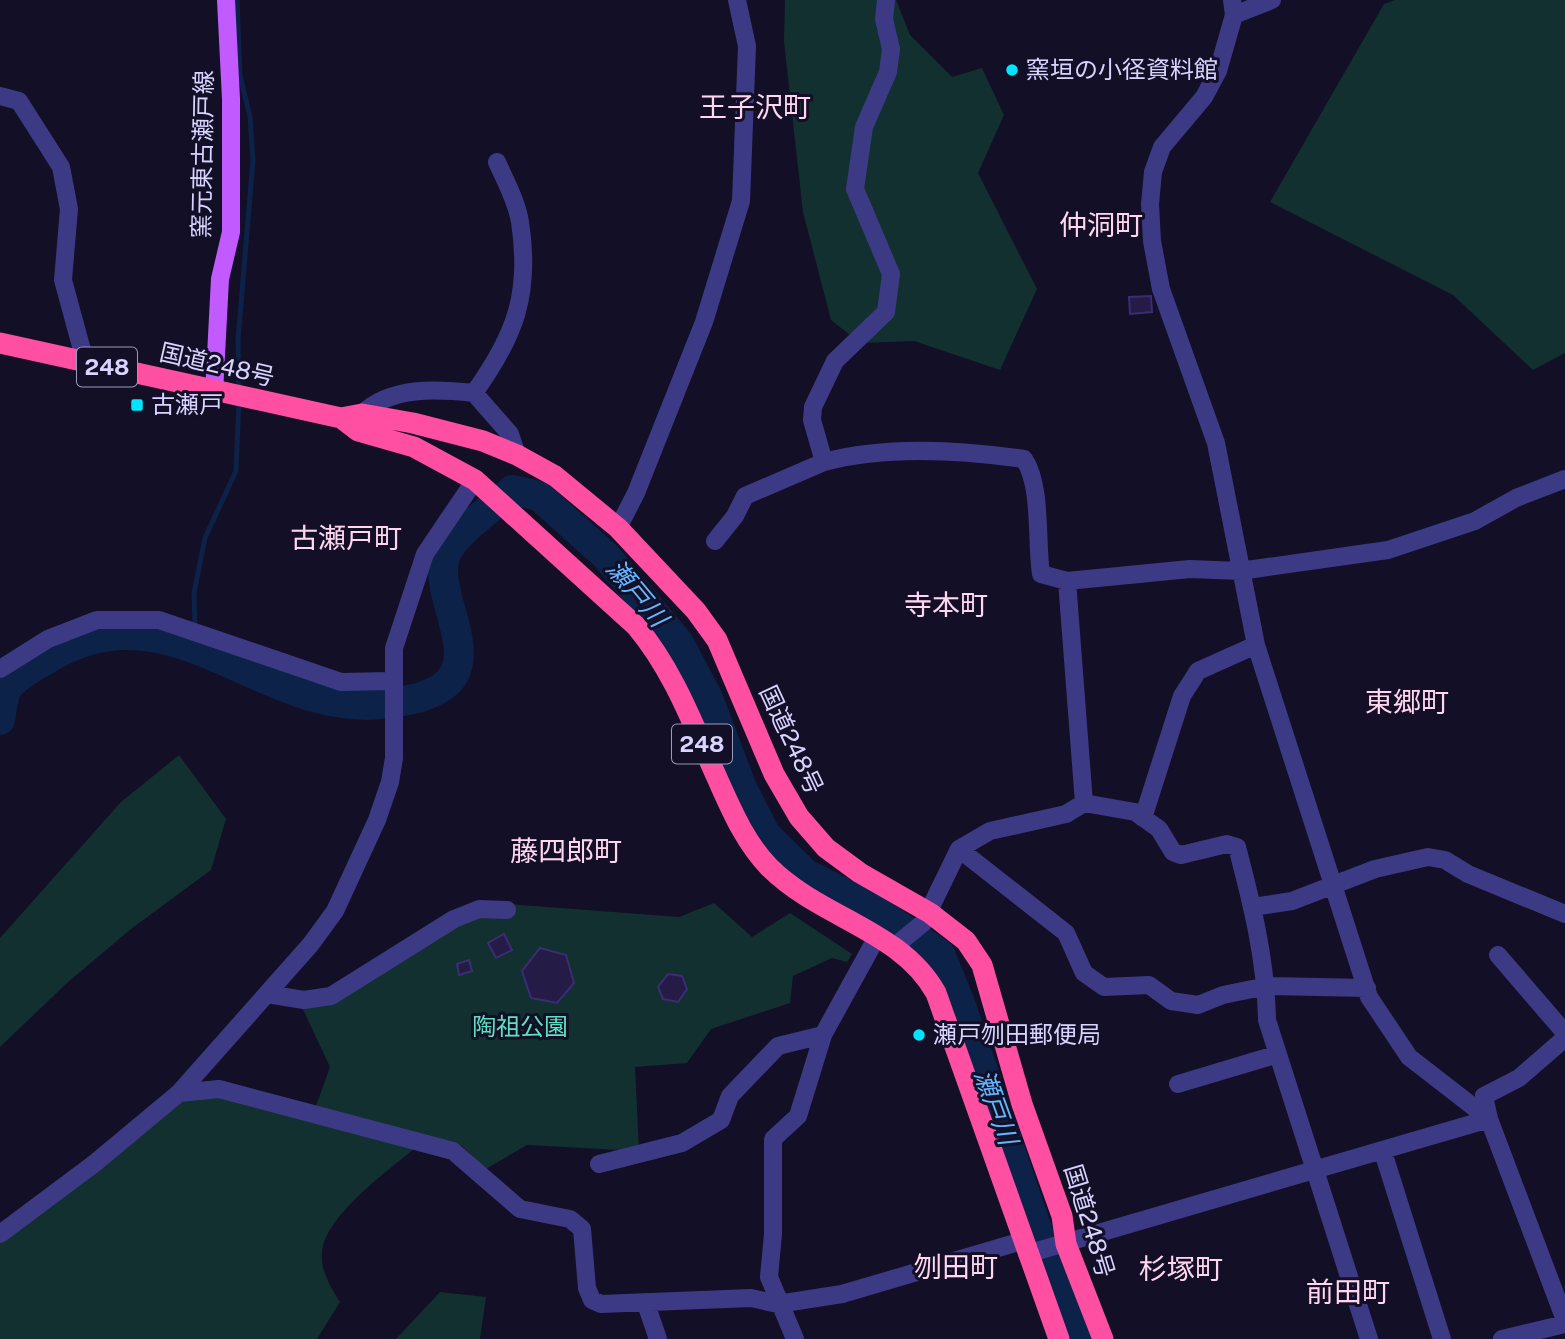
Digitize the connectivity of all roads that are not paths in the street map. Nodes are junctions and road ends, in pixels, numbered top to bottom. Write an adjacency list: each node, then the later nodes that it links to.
1 (226, 0): 11 (main road, 窯元東古瀬戸線)
2 (737, 0): 18 (street)
3 (886, 0): 15 (street)
4 (1272, 0): 5 (street)
5 (1233, 8): 20 (street)
6 (0, 96): 9 (street)
7 (497, 162): 10 (street)
8 (0, 343): 9 (highway, 国道248号 / 248)
9 (85, 362): 11 (highway, 国道248号 / 248)
10 (474, 393): 12 (street); 14 (street)
11 (221, 394): 13 (highway, 国道248号 / 248)
12 (362, 414): 13 (highway, 国道248号 / 248); 14 (highway, 国道248号 / 248)
13 (341, 418): 17 (highway, 国道248号 / 248)
14 (517, 455): 18 (highway, 国道248号 / 248)
15 (824, 462): 19 (street); 21 (street)
16 (1565, 479): 20 (street)
17 (481, 485): 24 (street); 33 (highway, 国道248号 / 248)
18 (618, 528): 32 (highway, 国道248号 / 248)
19 (715, 541)
20 (1240, 571): 21 (street); 22 (street)
21 (1067, 581): 25 (street)
22 (1256, 645): 26 (street); 28 (street)
23 (0, 669): 24 (street)
24 (392, 685): 37 (street)
25 (1084, 803): 26 (street); 27 (street)
26 (1143, 818): 29 (street)
27 (959, 849): 32 (street); 35 (street)
28 (1335, 883): 29 (street); 31 (street); 36 (street)
29 (1253, 907): 35 (street)
30 (507, 910): 37 (street)
31 (1565, 914)
32 (926, 918): 33 (street); 48 (highway, 国道248号 / 248)
33 (890, 942): 38 (street); 49 (highway, 国道248号 / 248)
34 (1498, 955): 39 (street)
35 (1267, 986): 36 (street); 40 (street)
36 (1367, 988): 43 (street)
37 (267, 994): 42 (street)
38 (823, 1035): 45 (street); 51 (street)
39 (1565, 1036): 43 (street)
40 (1278, 1054): 41 (street); 46 (street)
41 (1178, 1084)
42 (179, 1093): 47 (street); 50 (street)
43 (1489, 1119): 44 (street); 52 (street)
44 (1383, 1152): 46 (street); 58 (street)
45 (599, 1164)
46 (1314, 1173): 48 (street); 57 (street)
47 (0, 1234)
48 (1061, 1245): 49 (street); 56 (highway, 国道248号 / 248)
49 (1028, 1249): 51 (street); 55 (highway, 国道248号 / 248)
50 (646, 1304): 51 (street); 53 (street)
51 (778, 1304): 54 (street)
52 (1565, 1322): 59 (street)
53 (658, 1339)
54 (795, 1339)
55 (1059, 1339)
56 (1103, 1339)
57 (1369, 1339)
58 (1442, 1339)
59 (1502, 1339)

